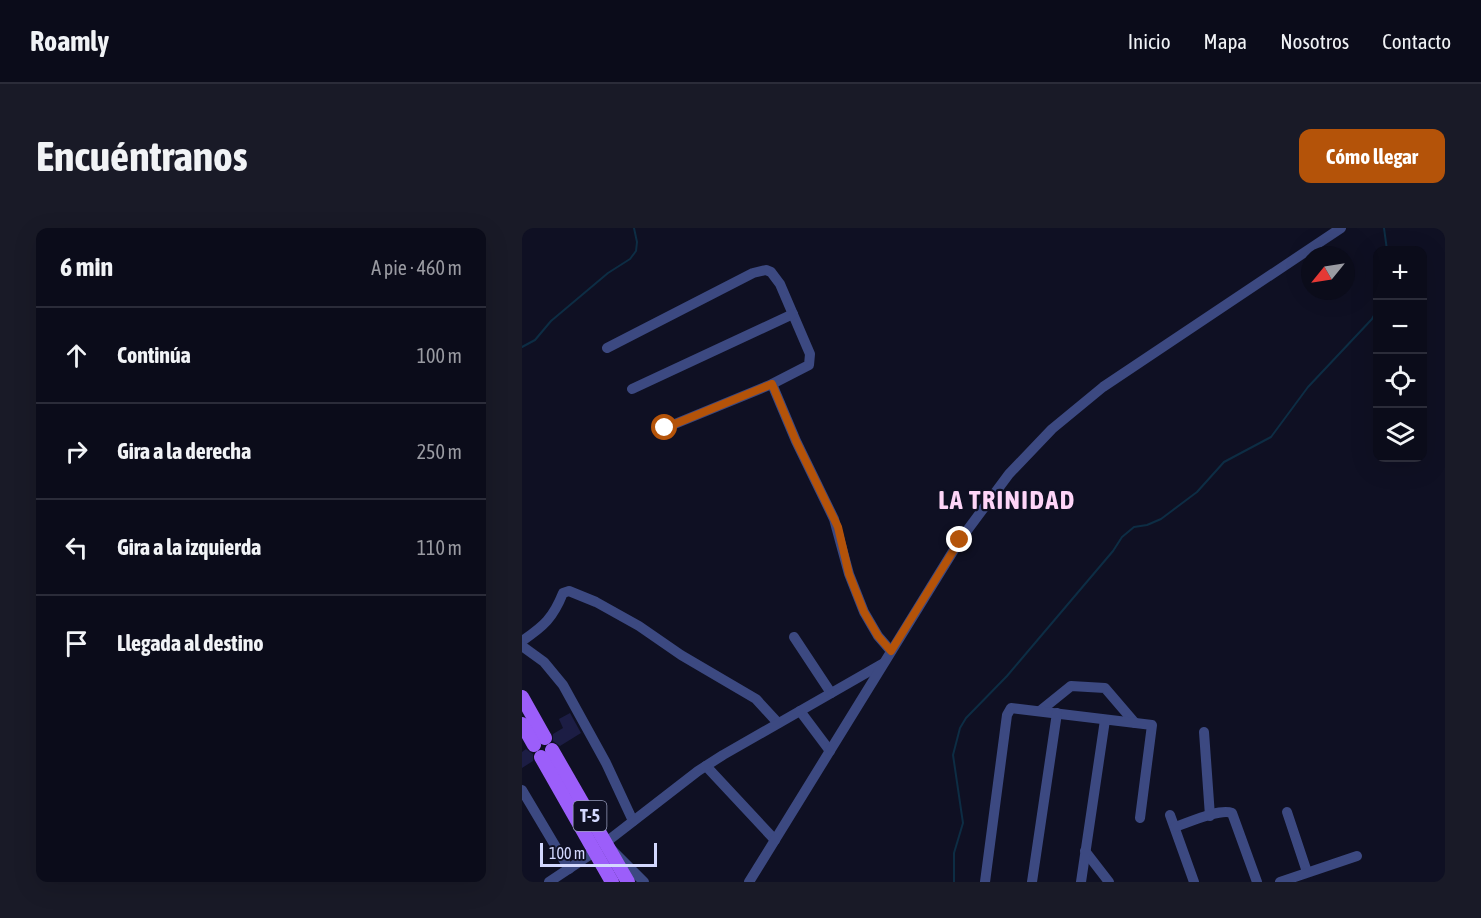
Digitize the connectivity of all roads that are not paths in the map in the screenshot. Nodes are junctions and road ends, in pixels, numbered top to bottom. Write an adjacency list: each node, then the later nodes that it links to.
1 (1341, 228): 10 (street)
2 (793, 314): 3 (street); 4 (street); 5 (street)
3 (607, 348)
4 (772, 384): 6 (street); 10 (street)
5 (632, 389)
6 (665, 428)
7 (794, 637): 12 (street)
8 (522, 641): 18 (street)
9 (522, 646): 30 (street)
10 (891, 651): 11 (street)
11 (882, 664): 12 (street); 23 (street)
12 (831, 693): 14 (street)
13 (522, 697): 22 (main road, T-5)
14 (800, 711): 18 (street); 23 (street)
15 (1040, 711): 16 (street); 19 (street); 43 (street)
16 (1057, 713): 17 (street); 44 (street)
17 (1105, 720): 19 (street); 34 (street)
18 (778, 723): 24 (street)
19 (1135, 723): 29 (street)
20 (522, 724): 22 (main road, T-5)
21 (1204, 732): 28 (street)
22 (543, 747): 33 (main road, T-5)
23 (830, 751): 32 (street)
24 (706, 766): 30 (street); 32 (street)
25 (522, 790): 36 (street)
26 (1287, 812): 37 (street)
27 (1170, 815): 31 (street)
28 (1210, 816): 31 (street); 48 (street)
29 (1140, 818)
30 (633, 821): 33 (street)
31 (1175, 827): 47 (street)
32 (775, 840): 42 (street)
33 (600, 847): 36 (street); 39 (main road, T-5); 40 (main road, T-5); 41 (street)
34 (1085, 851): 45 (street); 46 (street)
35 (1357, 856): 37 (street)
36 (569, 868): 38 (street)
37 (1307, 872): 49 (street)
38 (549, 882)
39 (612, 882)
40 (627, 882)
41 (644, 882)
42 (749, 882)
43 (985, 882)
44 (1032, 882)
45 (1081, 882)
46 (1109, 882)
47 (1194, 882)
48 (1257, 882)
49 (1280, 882)

